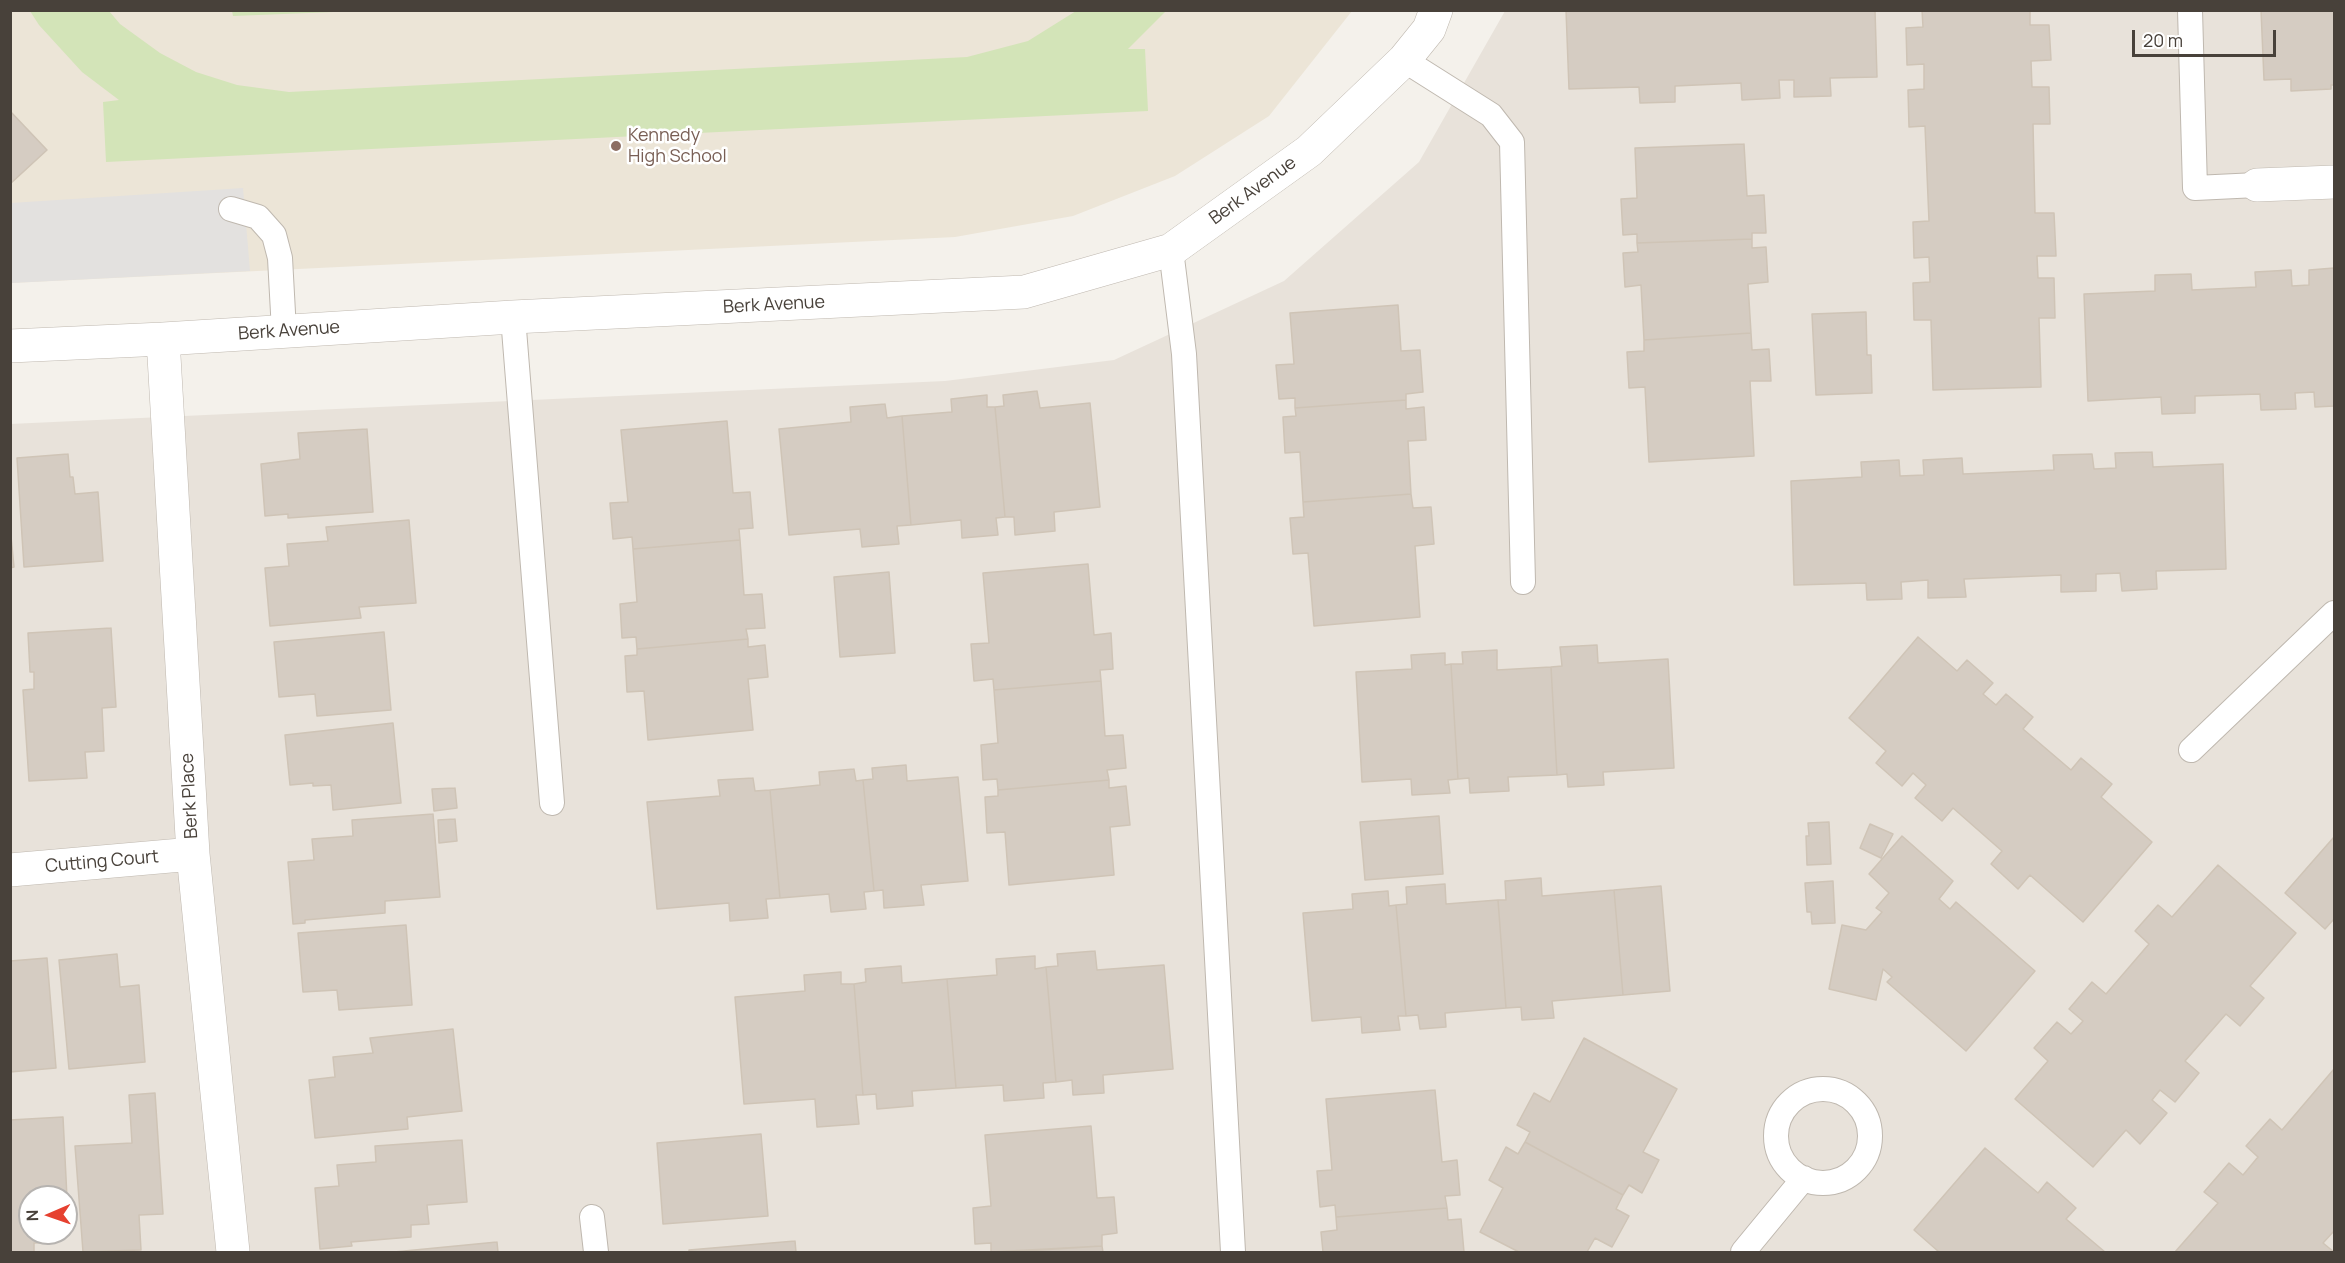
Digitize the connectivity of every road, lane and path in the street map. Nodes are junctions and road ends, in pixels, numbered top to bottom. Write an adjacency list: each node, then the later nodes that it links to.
1 (1436, 10): 3 (street, Berk Avenue)
2 (2190, 10): 5 (lane)
3 (1404, 60): 7 (street, Berk Avenue); 12 (lane)
4 (2334, 182): 5 (street)
5 (2257, 186)
6 (231, 209): 9 (lane)
7 (1171, 250): 8 (street, Berk Avenue); 22 (lane)
8 (513, 317): 9 (street, Berk Avenue); 15 (lane)
9 (284, 332): 10 (street, Berk Avenue)
10 (162, 339): 11 (street, Berk Avenue); 16 (street, Berk Place)
11 (10, 346)
12 (1523, 582)
13 (2334, 613): 14 (lane)
14 (2191, 750)
15 (552, 803)
16 (193, 854): 17 (street, Cutting Court); 20 (street, Berk Place)
17 (10, 870)
18 (1804, 1178): 23 (lane)
19 (592, 1217): 21 (lane)
20 (233, 1252)
21 (596, 1252)
22 (1233, 1252)
23 (1743, 1252)

